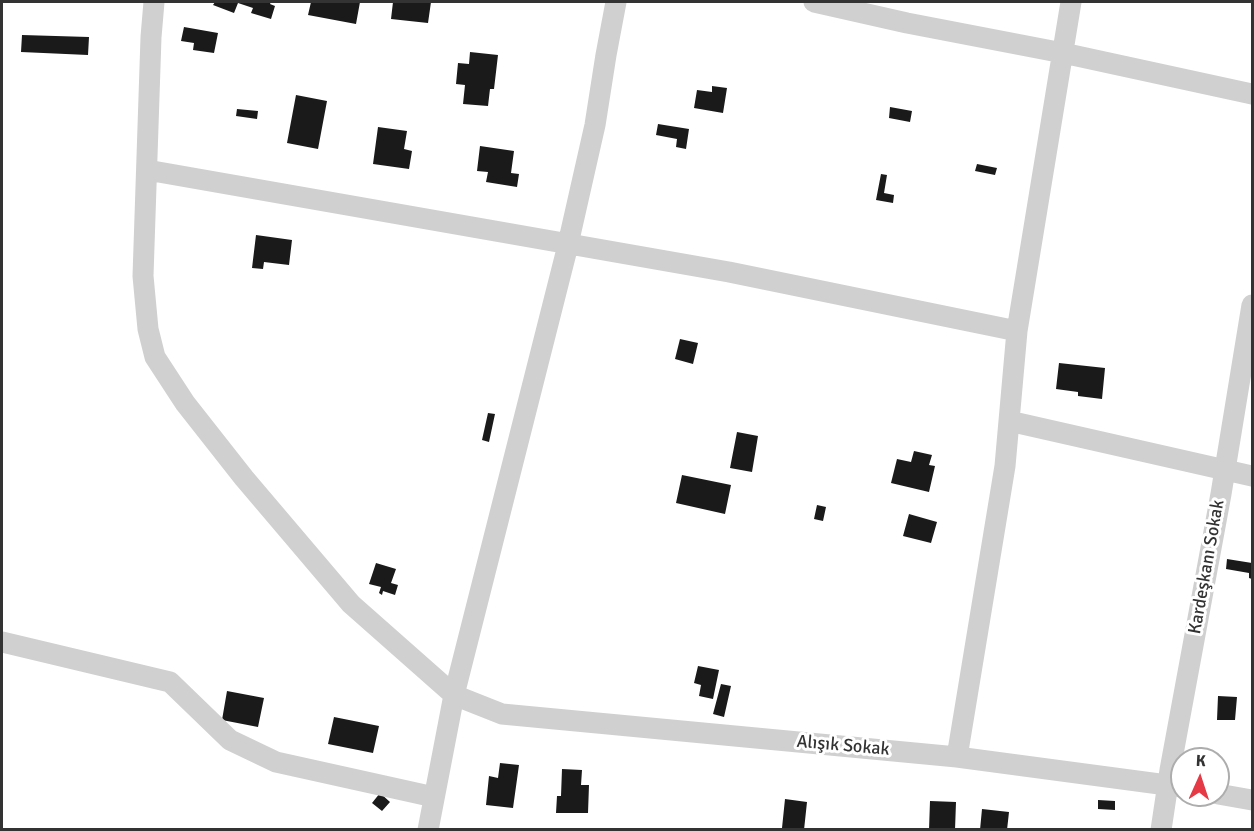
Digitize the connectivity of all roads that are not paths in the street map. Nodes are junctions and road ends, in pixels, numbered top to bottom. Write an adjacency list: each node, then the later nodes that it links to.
1 (154, 2): 7 (street, Alışık Sokak)
2 (616, 2): 8 (street)
3 (813, 2): 5 (street)
4 (1071, 2): 5 (street)
5 (1063, 53): 6 (street); 10 (street)
6 (1252, 94)
7 (147, 170): 8 (street); 15 (street, Alışık Sokak)
8 (568, 244): 10 (street); 15 (street)
9 (1252, 305): 12 (street, Kardeşkanı Sokak)
10 (1017, 331): 11 (street)
11 (1010, 421): 12 (street); 17 (street)
12 (1225, 470): 13 (street); 16 (street, Kardeşkanı Sokak)
13 (1252, 476)
14 (2, 642): 19 (street)
15 (454, 695): 17 (street, Alışık Sokak); 19 (street)
16 (1181, 747)
17 (957, 757): 18 (street, Alışık Sokak)
18 (1170, 785)
19 (434, 796): 23 (street)
20 (1230, 796): 21 (street)
21 (1252, 800)
22 (1170, 802): 24 (street, Kardeşkanı Sokak)
23 (428, 830)
24 (1161, 830)

